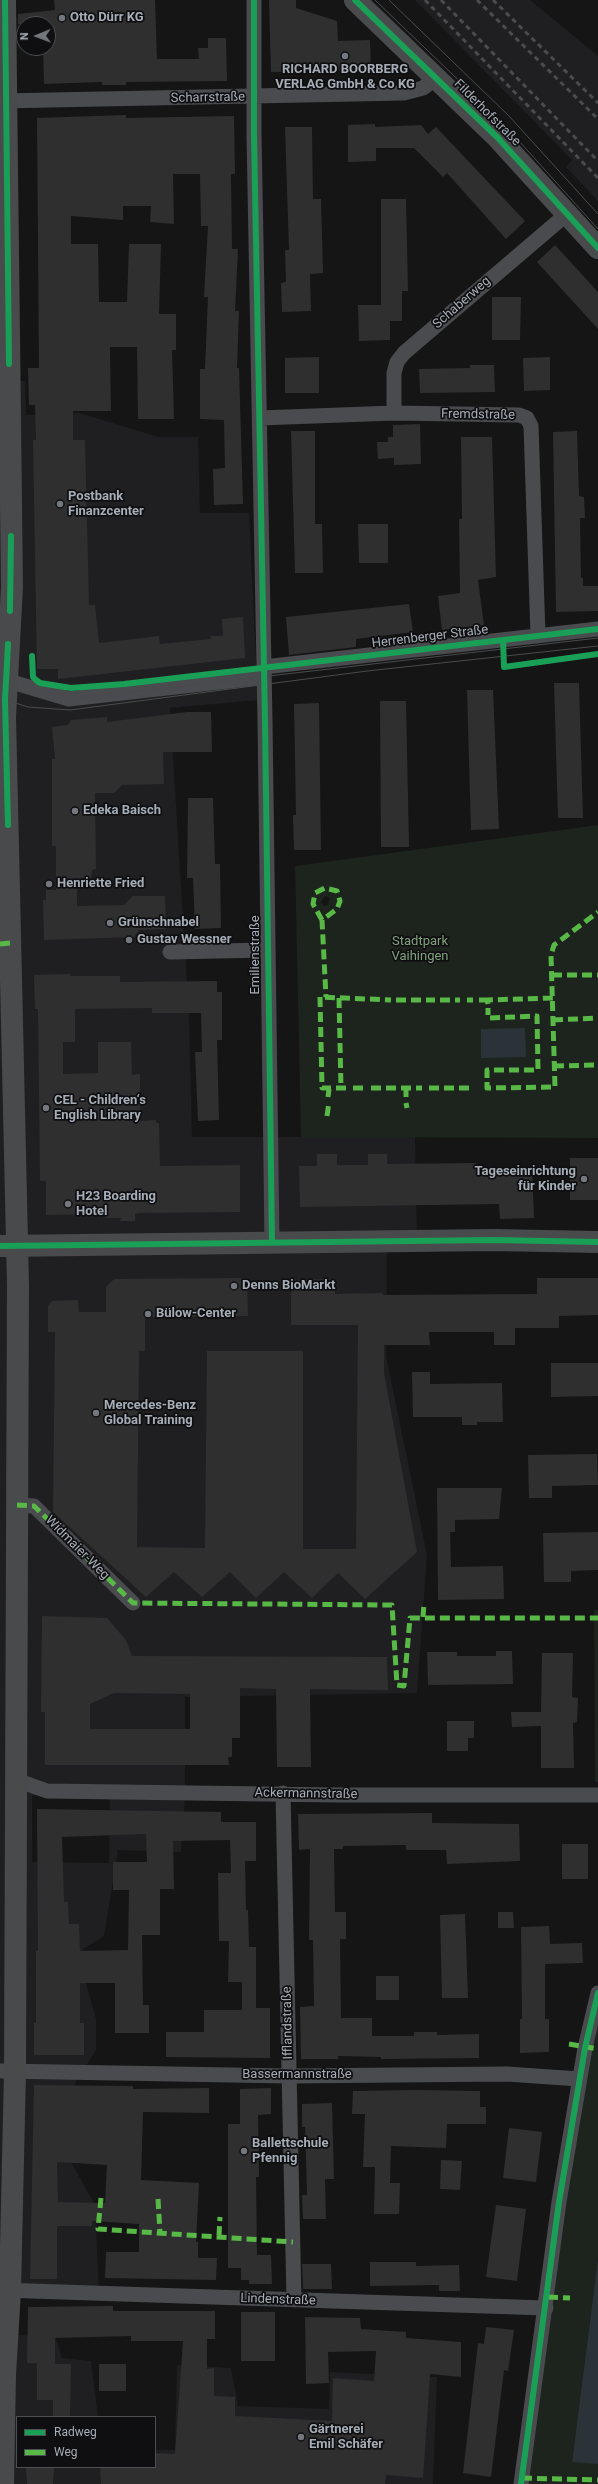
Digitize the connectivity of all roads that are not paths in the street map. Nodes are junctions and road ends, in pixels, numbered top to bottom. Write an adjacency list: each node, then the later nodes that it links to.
1 (6, 0): 6 (main road)
2 (254, 0): 5 (street, Emilienstraße)
3 (355, 0): 4 (main road, Filderhofstraße)
4 (436, 78): 5 (street, Scharrstraße); 7 (main road, Filderhofstraße)
5 (254, 98): 6 (street, Scharrstraße); 10 (street, Emilienstraße)
6 (3, 101): 13 (main road)
7 (568, 213): 8 (main road, Filderhofstraße); 9 (street, Schaberweg)
8 (598, 248)
9 (394, 413): 10 (street, Fremdstraße); 12 (street, Fremdstraße)
10 (260, 418): 14 (street, Emilienstraße)
11 (598, 629): 12 (street, Herrenberger Straße)
12 (538, 635): 14 (street, Herrenberger Straße)
13 (4, 642): 15 (main road)
14 (264, 672): 15 (street, Herrenberger Straße); 18 (street, Emilienstraße)
15 (5, 680): 16 (main road)
16 (3, 716): 17 (main road)
17 (6, 944): 22 (main road)
18 (267, 950): 19 (street); 20 (street, Emilienstraße)
19 (170, 952)
20 (272, 1242): 21 (main road); 22 (main road)
21 (598, 1242)
22 (9, 1246): 23 (main road)
23 (16, 1505): 24 (street, Widmaier-Weg); 25 (main road)
24 (133, 1603)
25 (8, 1779): 26 (street, Ackermannstraße); 29 (main road)
26 (283, 1793): 27 (street, Ackermannstraße); 30 (street, Ifflandstraße)
27 (598, 1795)
28 (598, 1992): 31 (street)
29 (7, 2071): 30 (street, Bassermannstraße); 32 (main road)
30 (289, 2076): 31 (street, Bassermannstraße); 33 (street, Ifflandstraße)
31 (579, 2079): 34 (street)
32 (5, 2290): 33 (street, Lindenstraße); 35 (main road)
33 (294, 2300): 34 (street, Lindenstraße)
34 (546, 2308): 36 (street)
35 (3, 2484)
36 (521, 2484)

